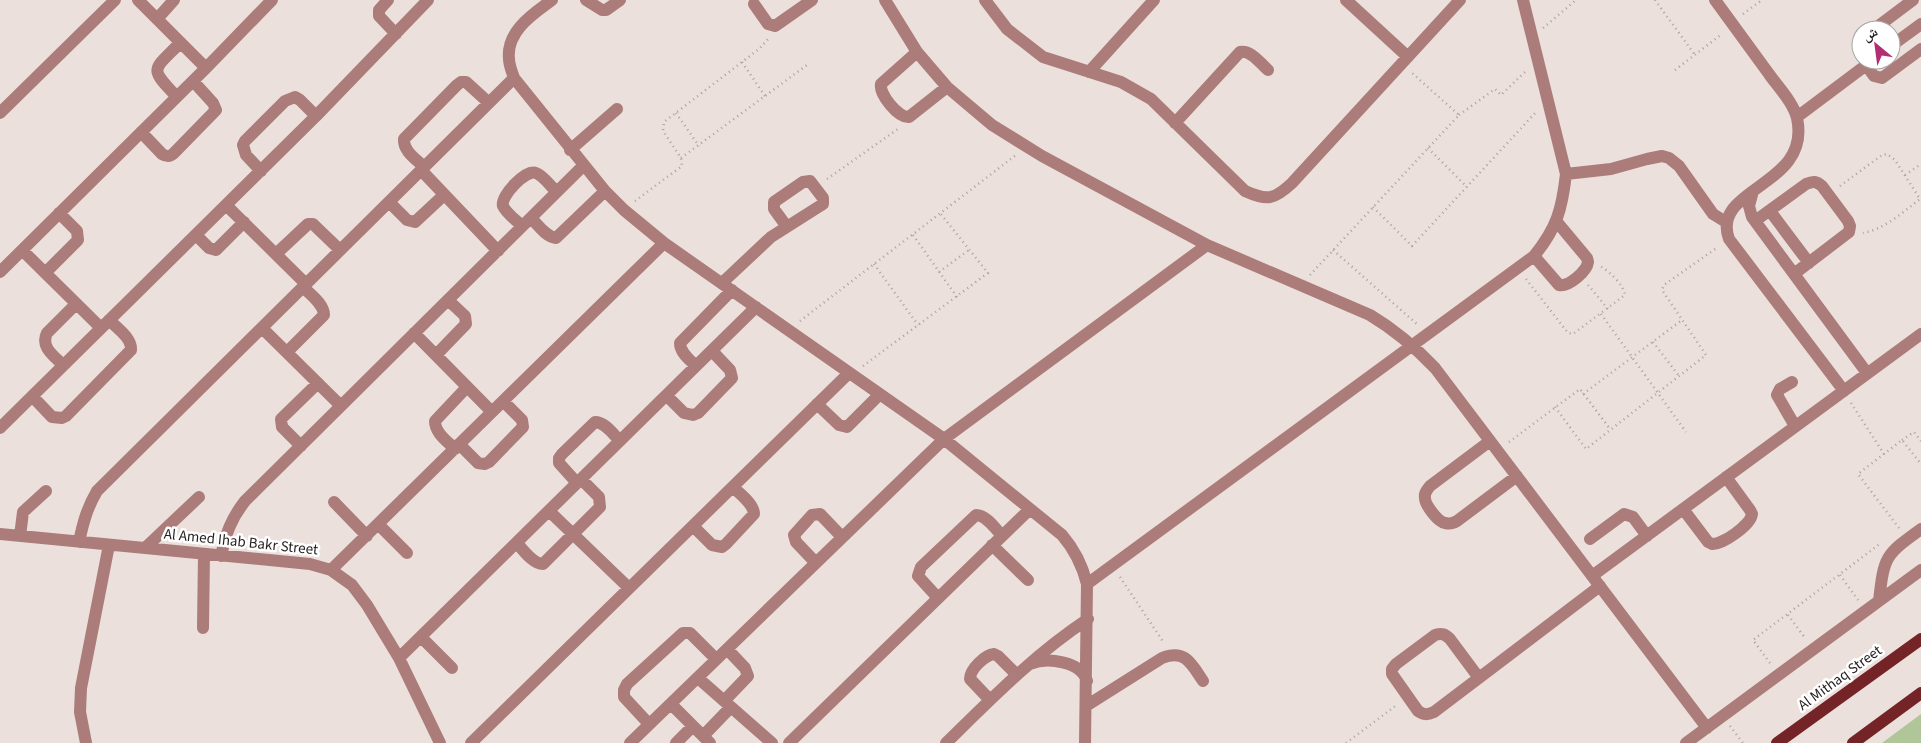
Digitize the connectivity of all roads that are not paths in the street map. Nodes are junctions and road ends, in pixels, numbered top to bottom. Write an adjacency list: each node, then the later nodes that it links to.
1 (114, 0): 42 (street)
2 (138, 0): 20 (street)
3 (174, 0): 20 (street)
4 (272, 0): 30 (street)
5 (388, 0): 23 (street)
6 (428, 0): 23 (street)
7 (552, 0): 36 (street)
8 (586, 0): 9 (street)
9 (620, 0)
10 (812, 0): 19 (street)
11 (885, 0): 27 (street)
12 (985, 0): 35 (street)
13 (1154, 0): 35 (street)
14 (1346, 0): 28 (street)
15 (1460, 0): 28 (street)
16 (1522, 0): 51 (street)
17 (1715, 0): 44 (street)
18 (1914, 0): 21 (street)
19 (754, 4)
20 (157, 19): 25 (street)
21 (1887, 20)
22 (1921, 24): 24 (street)
23 (396, 34): 43 (street)
24 (1901, 39)
25 (180, 43): 30 (street); 39 (street)
26 (1921, 49): 29 (street)
27 (917, 52): 38 (street); 38 (street)
28 (1405, 60): 45 (street)
29 (1901, 64)
30 (206, 68): 37 (street)
31 (1268, 70): 45 (street)
32 (1860, 70): 44 (street)
33 (1872, 70): 34 (street)
34 (1893, 70)
35 (1089, 72): 45 (street)
36 (514, 78): 40 (street); 47 (street)
37 (192, 82): 39 (street); 46 (street)
38 (947, 87): 68 (street)
39 (177, 97): 46 (street)
40 (489, 103): 49 (street); 49 (street)
41 (617, 109): 47 (street)
42 (0, 113)
43 (316, 116): 50 (street); 50 (street)
44 (1797, 117): 54 (street)
45 (1175, 123)
46 (141, 132): 59 (street)
47 (570, 150): 48 (street)
48 (583, 166): 52 (street); 53 (street)
49 (423, 169): 55 (street); 56 (street)
50 (261, 171): 57 (street)
51 (1566, 174): 62 (street); 63 (street)
52 (605, 191): 61 (street); 67 (street)
53 (557, 192): 61 (street); 61 (street)
54 (1753, 192): 63 (street); 64 (street)
55 (444, 195): 56 (street); 71 (street)
56 (389, 202): 70 (street)
57 (226, 205): 60 (street); 66 (street)
58 (1770, 211): 64 (street); 74 (street); 74 (street)
59 (59, 213): 69 (street); 76 (street)
60 (244, 222): 66 (street); 72 (street)
61 (527, 222): 71 (street)
62 (1557, 222): 73 (street); 73 (street)
63 (1726, 222): 98 (street)
64 (1756, 222): 77 (street)
65 (787, 227): 65 (street); 79 (street)
66 (196, 235): 83 (street)
67 (664, 243): 79 (street); 102 (street)
68 (1207, 244): 87 (street); 108 (street)
69 (22, 250): 75 (street); 76 (street)
70 (340, 250): 72 (street); 78 (street)
71 (498, 250): 80 (street)
72 (276, 254): 78 (street)
73 (1534, 256): 87 (street)
74 (1809, 263): 77 (street)
75 (0, 272)
76 (45, 273): 81 (street)
77 (1794, 274): 94 (street)
78 (305, 285): 84 (street); 89 (street)
79 (727, 287): 82 (street); 92 (street)
80 (448, 300): 85 (street); 90 (street)
81 (76, 304): 83 (street); 91 (street)
82 (756, 308): 88 (street); 93 (street)
83 (105, 324): 91 (street); 100 (street)
84 (262, 328): 89 (street); 134 (street)
85 (414, 333): 90 (street); 104 (street)
86 (1921, 334): 94 (street)
87 (1414, 345): 112 (street); 147 (street)
88 (712, 351): 92 (street); 101 (street)
89 (287, 352): 96 (street)
90 (436, 355): 97 (street)
91 (63, 365): 100 (street)
92 (696, 366): 101 (street)
93 (851, 373): 99 (street); 103 (street)
94 (1868, 373): 98 (street)
95 (1792, 382): 106 (street)
96 (318, 383): 104 (street); 110 (street)
97 (467, 387): 105 (street); 111 (street)
98 (1844, 390): 106 (street)
99 (880, 394): 103 (street); 108 (street)
100 (32, 396): 107 (street)
101 (667, 396): 109 (street)
102 (503, 401): 105 (street); 111 (street)
103 (817, 404): 116 (street)
104 (341, 406): 110 (street)
105 (492, 412): 111 (street)
106 (1795, 426): 114 (street)
107 (0, 428)
108 (944, 439): 120 (street); 132 (street)
109 (620, 441): 115 (street); 115 (street)
110 (301, 446): 141 (street)
111 (457, 446): 123 (street)
112 (1494, 446): 113 (street); 113 (street)
113 (1517, 476): 146 (street)
114 (1726, 477): 121 (street); 121 (street)
115 (579, 481): 122 (street); 127 (street)
116 (733, 486): 124 (street); 124 (street)
117 (46, 491): 128 (street)
118 (199, 497): 138 (street)
119 (334, 502): 129 (street)
120 (1030, 509): 130 (street); 147 (street)
121 (1684, 509): 131 (street)
122 (549, 511): 127 (street); 135 (street)
123 (378, 524): 129 (street); 139 (street)
124 (693, 526): 148 (street)
125 (1921, 529): 150 (street)
126 (0, 534): 128 (street, Al Amed Ihab Bakr Street)
127 (573, 535): 135 (street); 148 (street)
128 (20, 536): 134 (street, Al Amed Ihab Bakr Street)
129 (367, 536): 143 (street)
130 (1002, 536): 137 (street); 149 (street)
131 (1647, 536): 133 (street); 146 (street)
132 (842, 538): 142 (street); 142 (street)
133 (1590, 539)
134 (79, 542): 136 (street, Al Amed Ihab Bakr Street)
135 (516, 543): 153 (street)
136 (109, 545): 138 (street, Al Amed Ihab Bakr Street); 173 (street)
137 (992, 545): 145 (street); 149 (street)
138 (145, 548): 140 (street, Al Amed Ihab Bakr Street)
139 (407, 553)
140 (204, 554): 141 (street, Al Amed Ihab Bakr Street); 152 (street)
141 (221, 556): 143 (street, Al Amed Ihab Bakr Street)
142 (816, 563): 155 (street)
143 (331, 570): 156 (street, Al Amed Ihab Bakr Street)
144 (1921, 570): 150 (street)
145 (1028, 580)
146 (1596, 581): 161 (street); 171 (street)
147 (1087, 584): 151 (street)
148 (629, 588): 175 (street)
149 (938, 598): 179 (street)
150 (1879, 601): 171 (street)
151 (1088, 619): 159 (street); 162 (street)
152 (203, 628)
153 (421, 637): 156 (street); 158 (street)
154 (1921, 639): 183 (main road, Al Mithaq Street)
155 (727, 649): 157 (street); 167 (street)
156 (399, 658): 174 (street, Al Amed Ihab Bakr Street)
157 (716, 659): 160 (street); 169 (street)
158 (452, 668)
159 (1019, 671): 162 (street); 165 (street); 165 (street)
160 (698, 678): 166 (street); 167 (street)
161 (1479, 678): 161 (street)
162 (1086, 681): 168 (street)
163 (1203, 681): 168 (street)
164 (1921, 693): 184 (main road)
165 (990, 700): 180 (street)
166 (671, 704): 169 (street); 170 (street)
167 (728, 704): 172 (street); 178 (street)
168 (1086, 706): 181 (street)
169 (649, 724): 176 (street)
170 (694, 726): 172 (street); 177 (street)
171 (1707, 728): 182 (street)
172 (706, 739)
173 (86, 743)
174 (440, 743)
175 (471, 743)
176 (630, 743)
177 (676, 743)
178 (772, 743)
179 (789, 743)
180 (946, 743)
181 (1085, 743)
182 (1686, 743)
183 (1777, 743)
184 (1853, 743)

